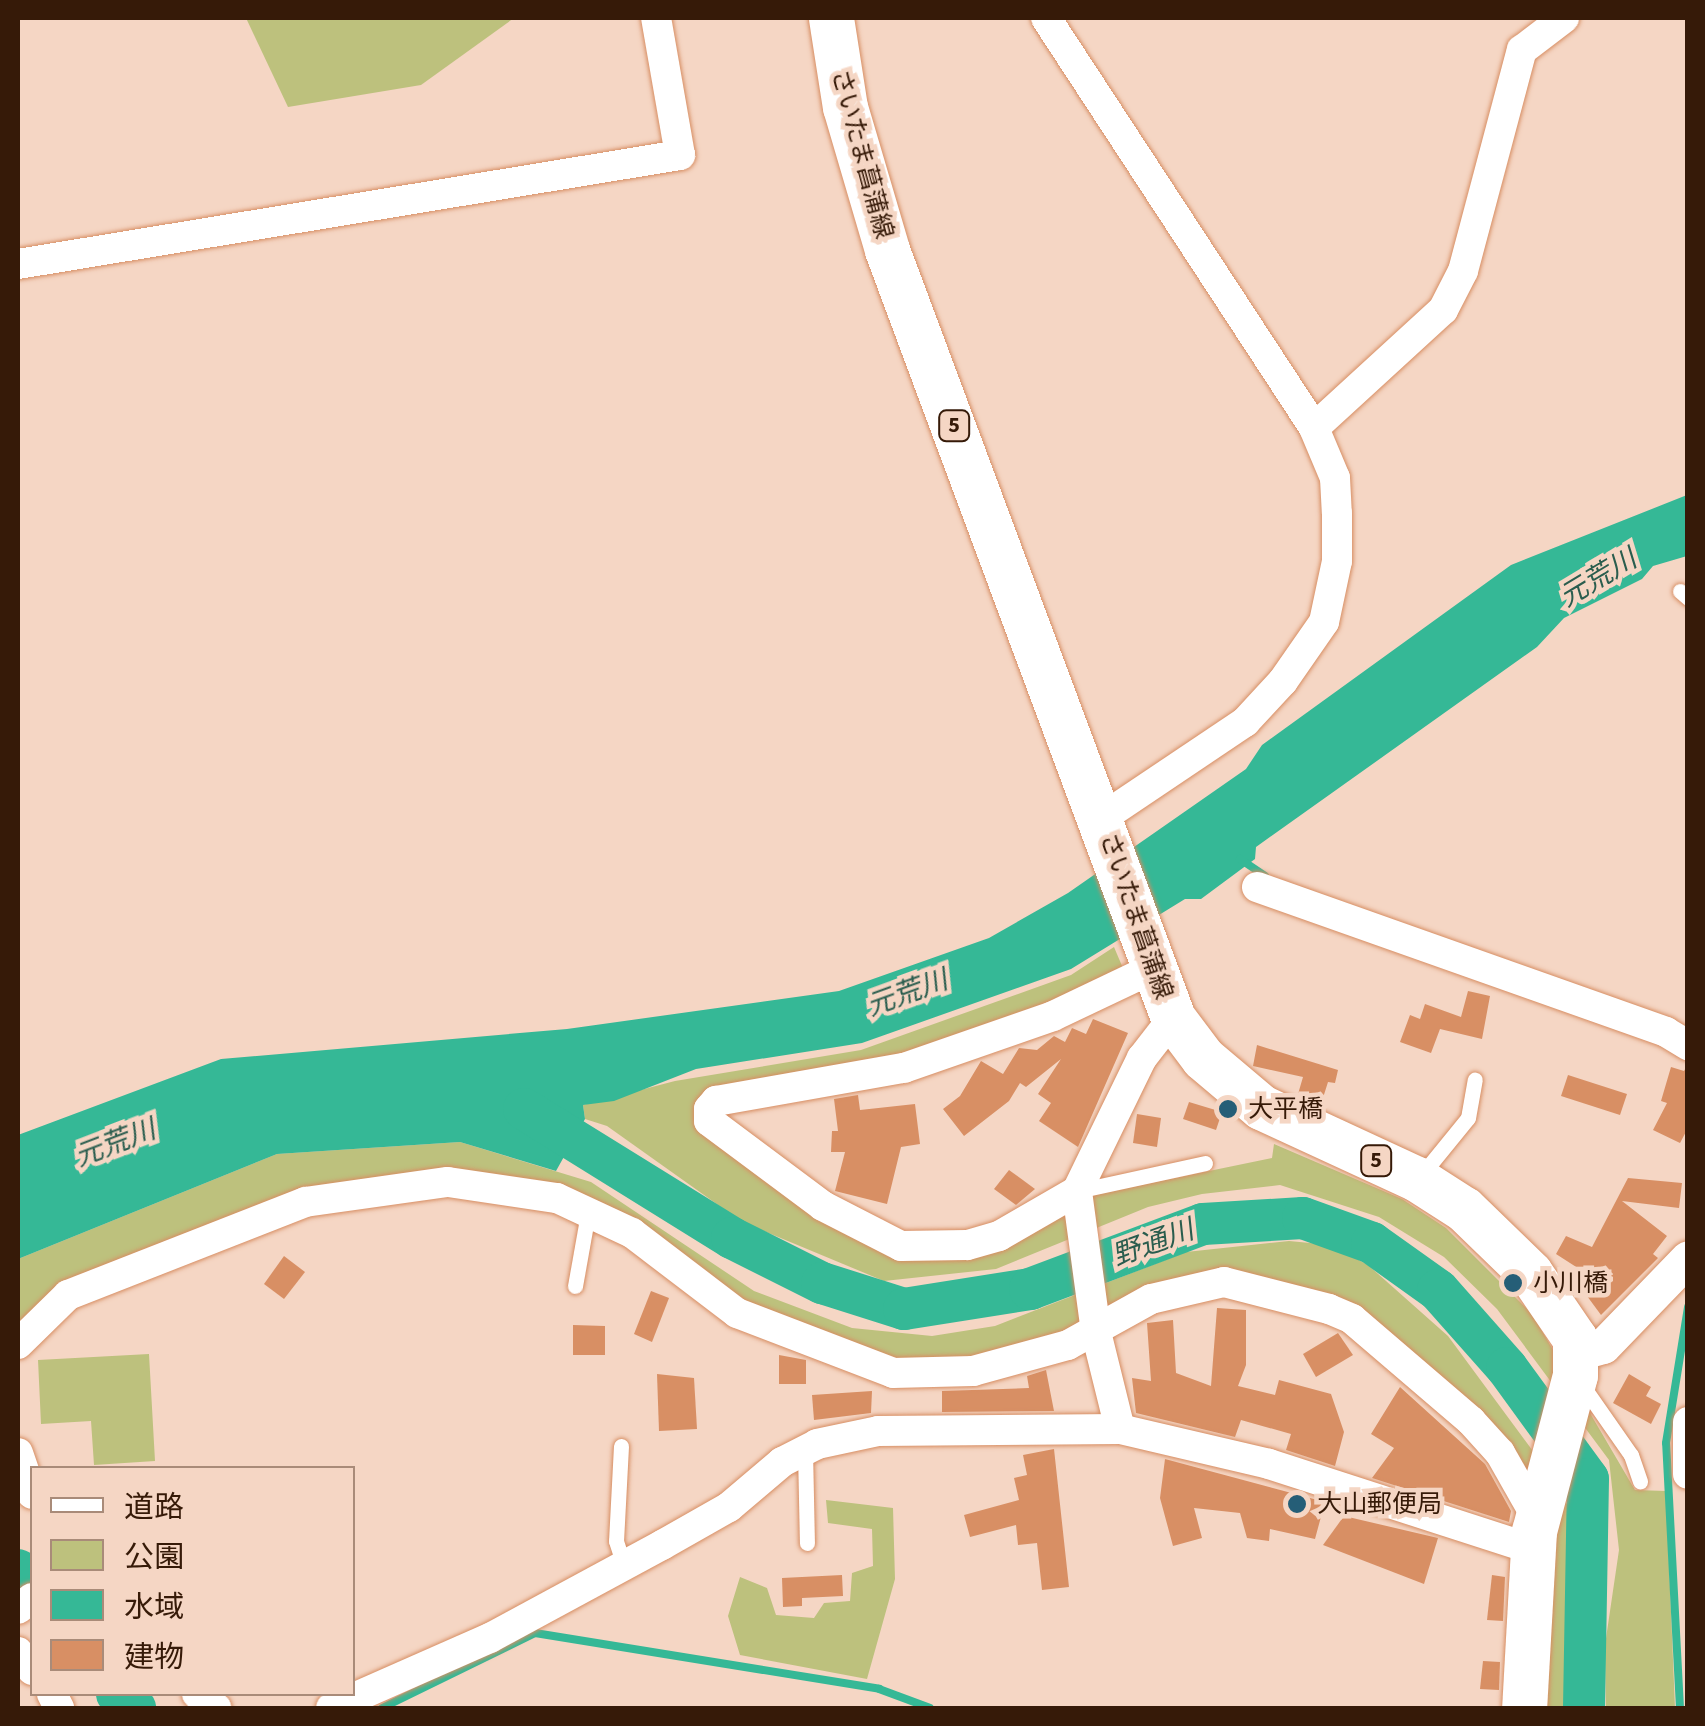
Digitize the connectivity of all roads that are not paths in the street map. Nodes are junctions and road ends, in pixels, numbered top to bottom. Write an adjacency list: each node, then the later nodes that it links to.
1 (656, 18): 5 (street)
2 (831, 18): 7 (main road, さいたま菖蒲線 / 5)
3 (1046, 18): 6 (street)
4 (1564, 18): 6 (street)
5 (18, 264)
6 (1314, 428): 7 (street)
7 (1104, 823): 9 (main road, さいたま菖蒲線 / 5)
8 (1257, 888): 11 (street)
9 (1149, 965): 10 (main road, さいたま菖蒲線 / 5); 15 (street)
10 (1173, 1018): 14 (main road, さいたま菖蒲線 / 5); 15 (street)
11 (1688, 1045)
12 (1475, 1080): 14 (lane)
13 (1205, 1163): 15 (lane)
14 (1418, 1179): 21 (main road, さいたま菖蒲線 / 5)
15 (1077, 1196): 19 (street)
16 (588, 1213): 18 (lane); 19 (street); 20 (street)
17 (1688, 1258): 21 (street)
18 (575, 1286)
19 (1096, 1330): 23 (street); 30 (street)
20 (18, 1344)
21 (1576, 1370): 28 (lane); 30 (main road)
22 (1688, 1422): 27 (street)
23 (1120, 1429): 25 (street); 30 (street)
24 (622, 1446): 32 (lane)
25 (806, 1450): 31 (lane); 32 (street)
26 (18, 1453): 29 (street)
27 (1688, 1474)
28 (1640, 1480)
29 (30, 1488)
30 (1536, 1524): 34 (main road)
31 (806, 1544)
32 (624, 1566): 33 (street)
33 (331, 1708)
34 (1524, 1708)

